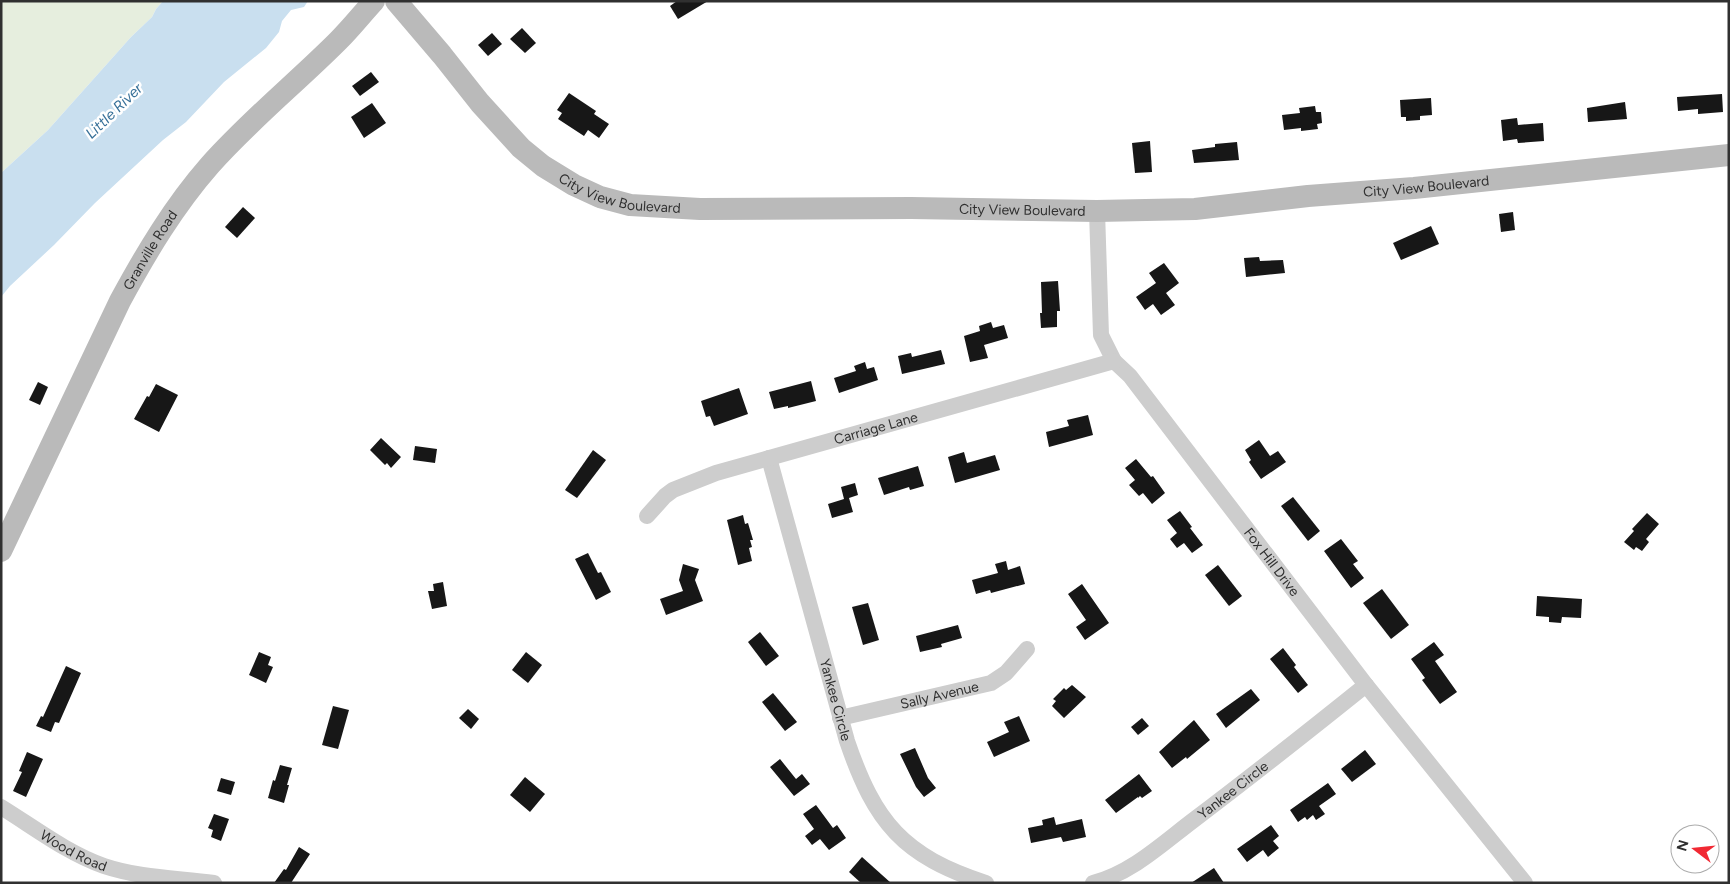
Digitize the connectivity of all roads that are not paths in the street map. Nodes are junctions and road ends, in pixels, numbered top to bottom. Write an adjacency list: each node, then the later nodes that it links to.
1 (374, 1): 8 (street, Granville Road)
2 (396, 1): 4 (street, City View Boulevard)
3 (1729, 155): 4 (street, City View Boulevard)
4 (1097, 211): 5 (street, Fox Hill Drive)
5 (1114, 361): 6 (street, Carriage Lane); 10 (street, Fox Hill Drive)
6 (769, 458): 7 (street, Carriage Lane); 11 (street, Yankee Circle)
7 (647, 516)
8 (1, 551)
9 (1026, 649): 11 (street, Sally Avenue)
10 (1366, 685): 15 (street, Yankee Circle); 16 (street, Fox Hill Drive)
11 (840, 718): 14 (street, Yankee Circle)
12 (1, 807): 13 (street, Wood Road)
13 (214, 883)
14 (986, 883)
15 (1093, 883)
16 (1525, 883)

